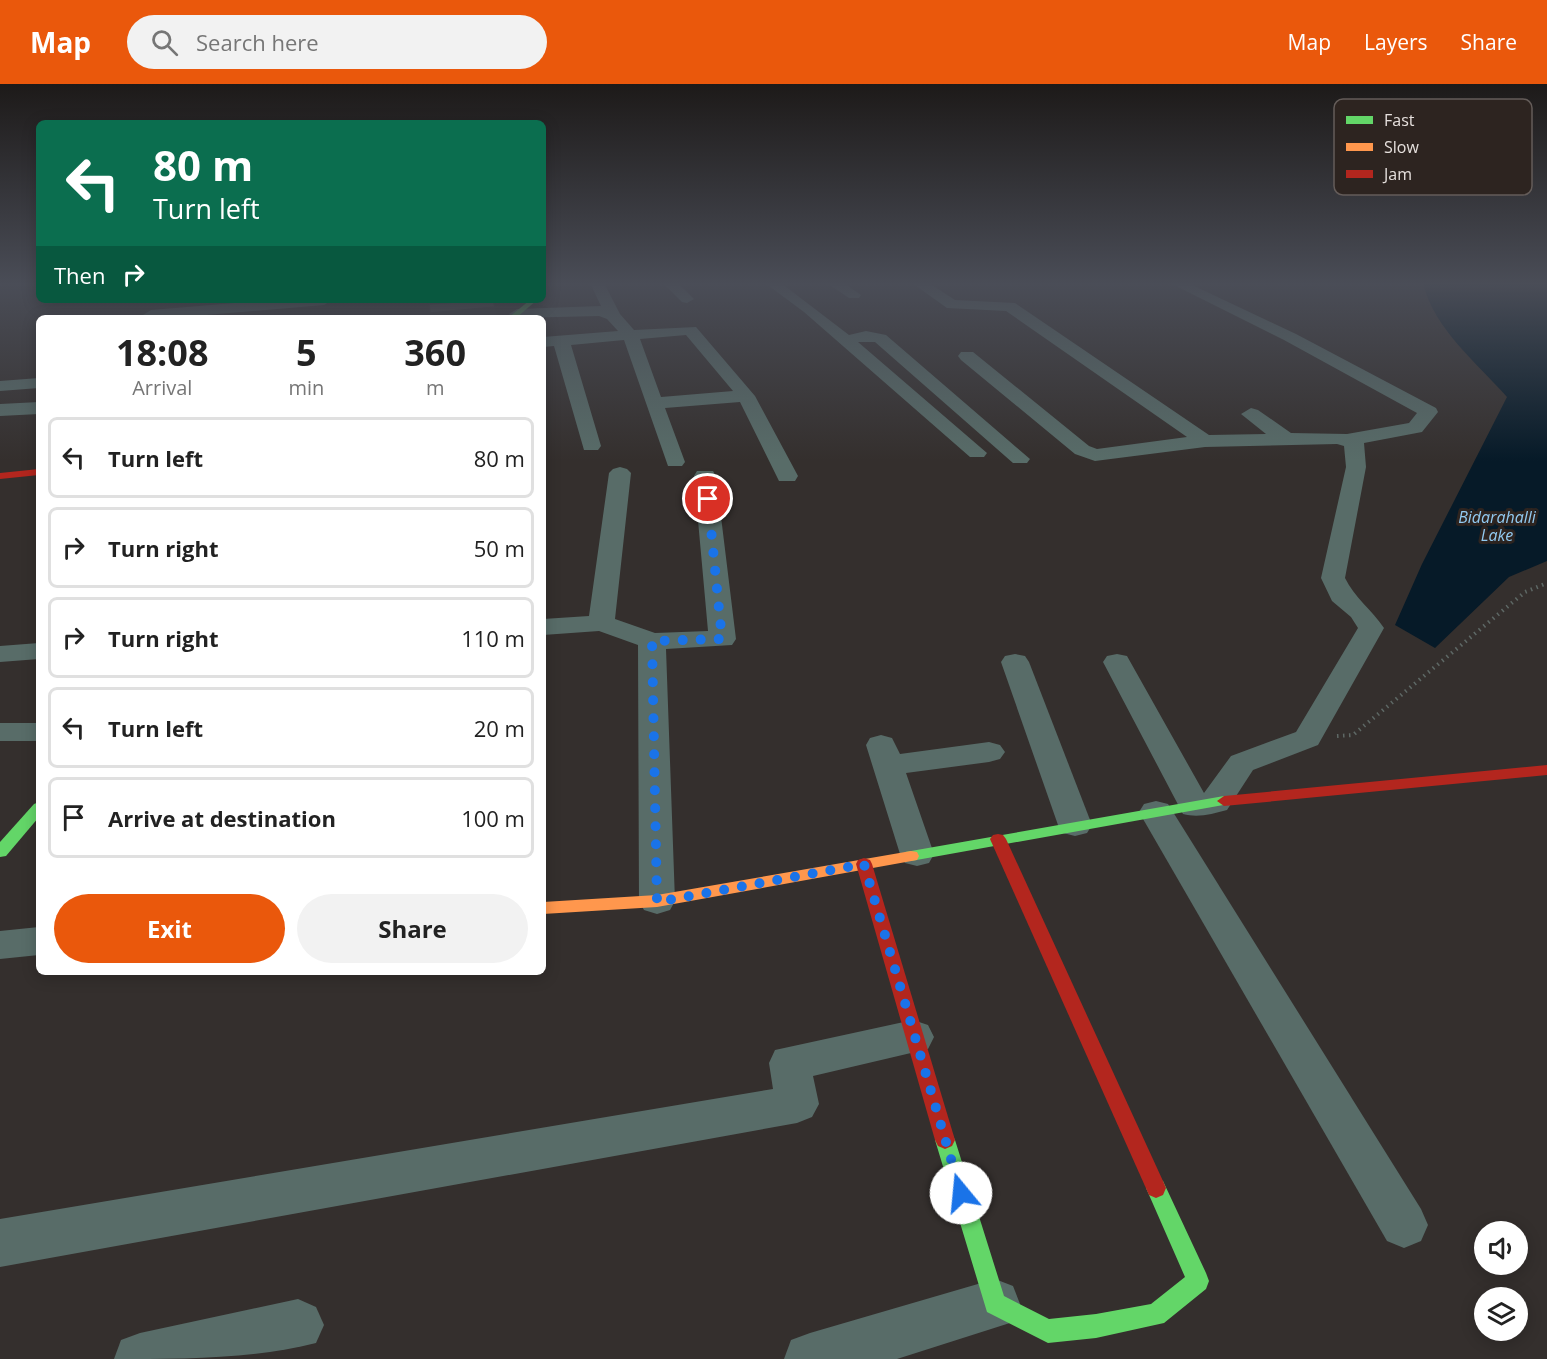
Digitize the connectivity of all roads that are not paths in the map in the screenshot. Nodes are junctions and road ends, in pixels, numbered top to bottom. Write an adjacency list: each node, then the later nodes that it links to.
1 (553, 342): 19 (street)
2 (633, 342): 12 (street)
3 (701, 342): 11 (street)
4 (849, 342): 20 (street)
5 (885, 342): 21 (street)
6 (1063, 342): 18 (street)
7 (1300, 342): 17 (street)
8 (967, 356): 18 (street)
9 (36, 383): 10 (street)
10 (0, 386)
11 (746, 396): 12 (street); 27 (street)
12 (655, 403): 22 (street)
13 (36, 408): 14 (street)
14 (0, 410)
15 (1251, 414): 16 (street)
16 (1286, 439): 17 (street); 18 (street)
17 (1348, 440): 39 (street)
18 (1205, 441)
19 (591, 446)
20 (977, 453)
21 (1020, 459)
22 (675, 462)
23 (36, 472): 25 (street)
24 (620, 473): 28 (street)
25 (0, 476)
26 (705, 476): 30 (street)
27 (787, 476)
28 (601, 623): 29 (street); 30 (street)
29 (546, 627)
30 (652, 641): 47 (street)
31 (36, 651): 32 (street)
32 (0, 654)
33 (1015, 662): 42 (street)
34 (1117, 662): 39 (street)
35 (0, 732): 36 (street)
36 (36, 732)
37 (989, 752): 45 (street)
38 (1547, 770): 39 (street)
39 (1205, 804): 41 (street)
40 (36, 810): 44 (street)
41 (1156, 812): 42 (street); 52 (street)
42 (1075, 825): 43 (street)
43 (998, 839): 45 (street); 54 (street)
44 (0, 852)
45 (917, 854): 46 (street)
46 (864, 864): 47 (street); 51 (street)
47 (657, 902): 48 (street)
48 (546, 908)
49 (36, 941): 50 (street)
50 (0, 945)
51 (914, 1037): 53 (street); 54 (street)
52 (1404, 1225)
53 (0, 1243)
54 (995, 1304): 56 (street)
55 (298, 1325): 57 (street)
56 (896, 1348): 58 (street)
57 (140, 1359)
58 (810, 1359)

